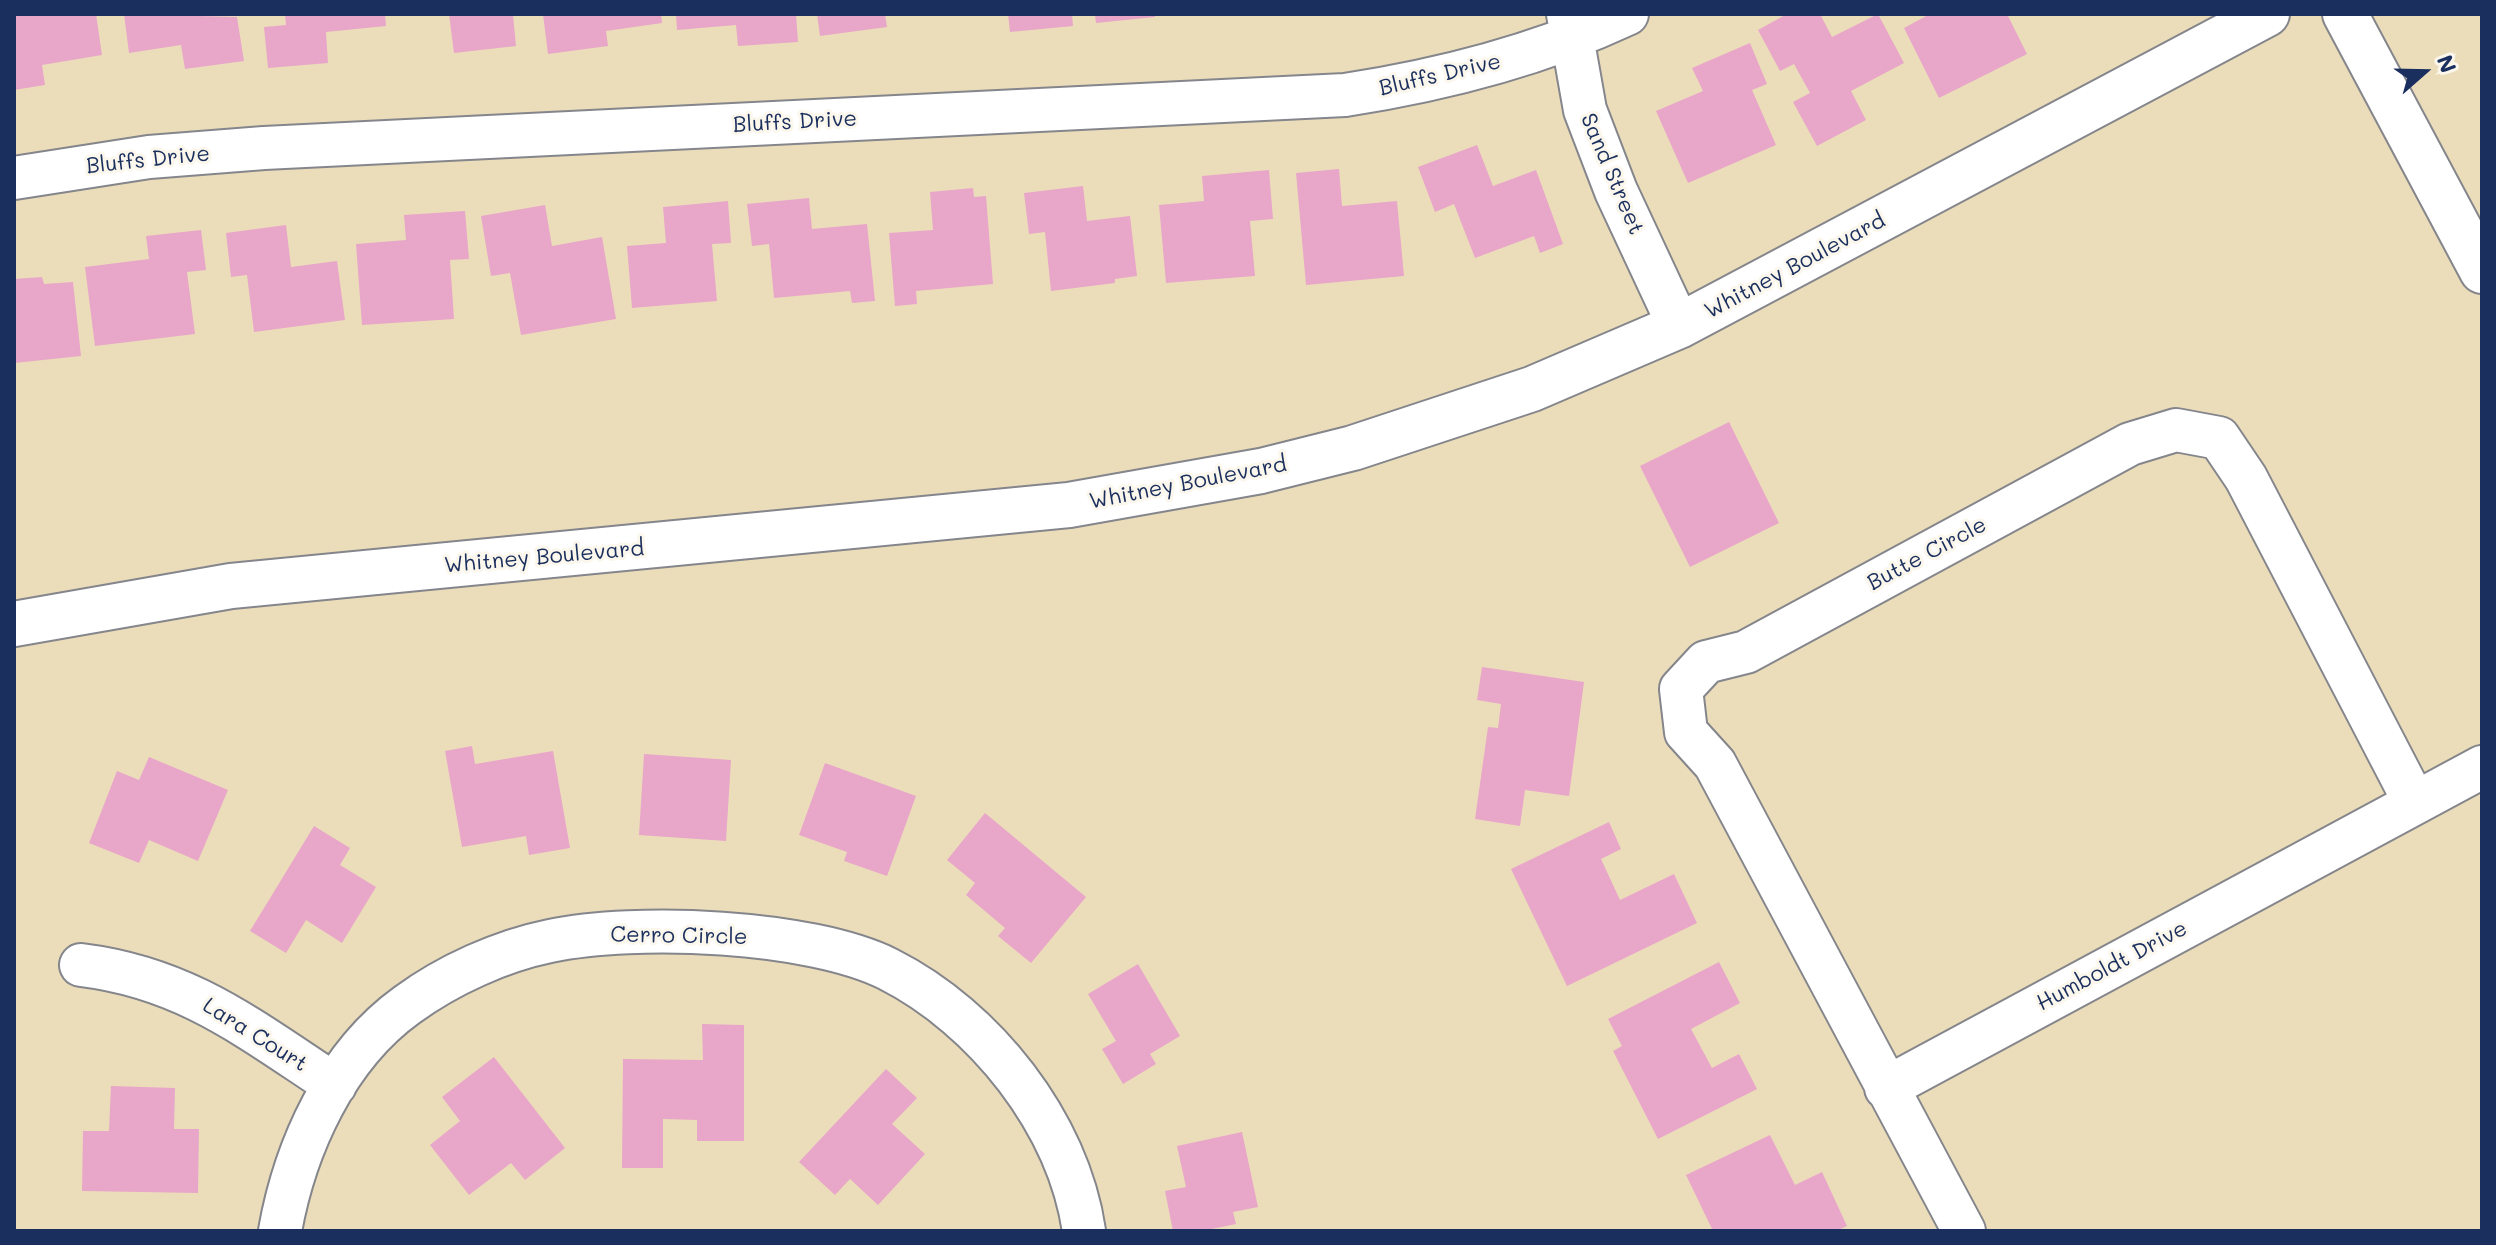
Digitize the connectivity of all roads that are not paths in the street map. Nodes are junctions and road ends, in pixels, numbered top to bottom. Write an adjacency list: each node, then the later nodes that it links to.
1 (1627, 14): 4 (street, Bluffs Drive)
2 (2267, 14): 7 (street, Whitney Boulevard)
3 (2345, 14): 6 (street)
4 (1569, 26): 5 (street, Bluffs Drive); 7 (street, Sand Street)
5 (14, 178)
6 (2482, 271)
7 (1679, 326): 8 (street, Whitney Boulevard)
8 (14, 624)
9 (2482, 767): 10 (street, Humboldt Drive)
10 (2415, 803): 13 (street, Humboldt Drive); 13 (street, Butte Circle)
11 (81, 965): 12 (street, Lara Court)
12 (335, 1085): 14 (street, Cerro Circle); 15 (street, Cerro Circle)
13 (1886, 1088): 16 (street)
14 (280, 1231)
15 (1084, 1231)
16 (1964, 1231)

